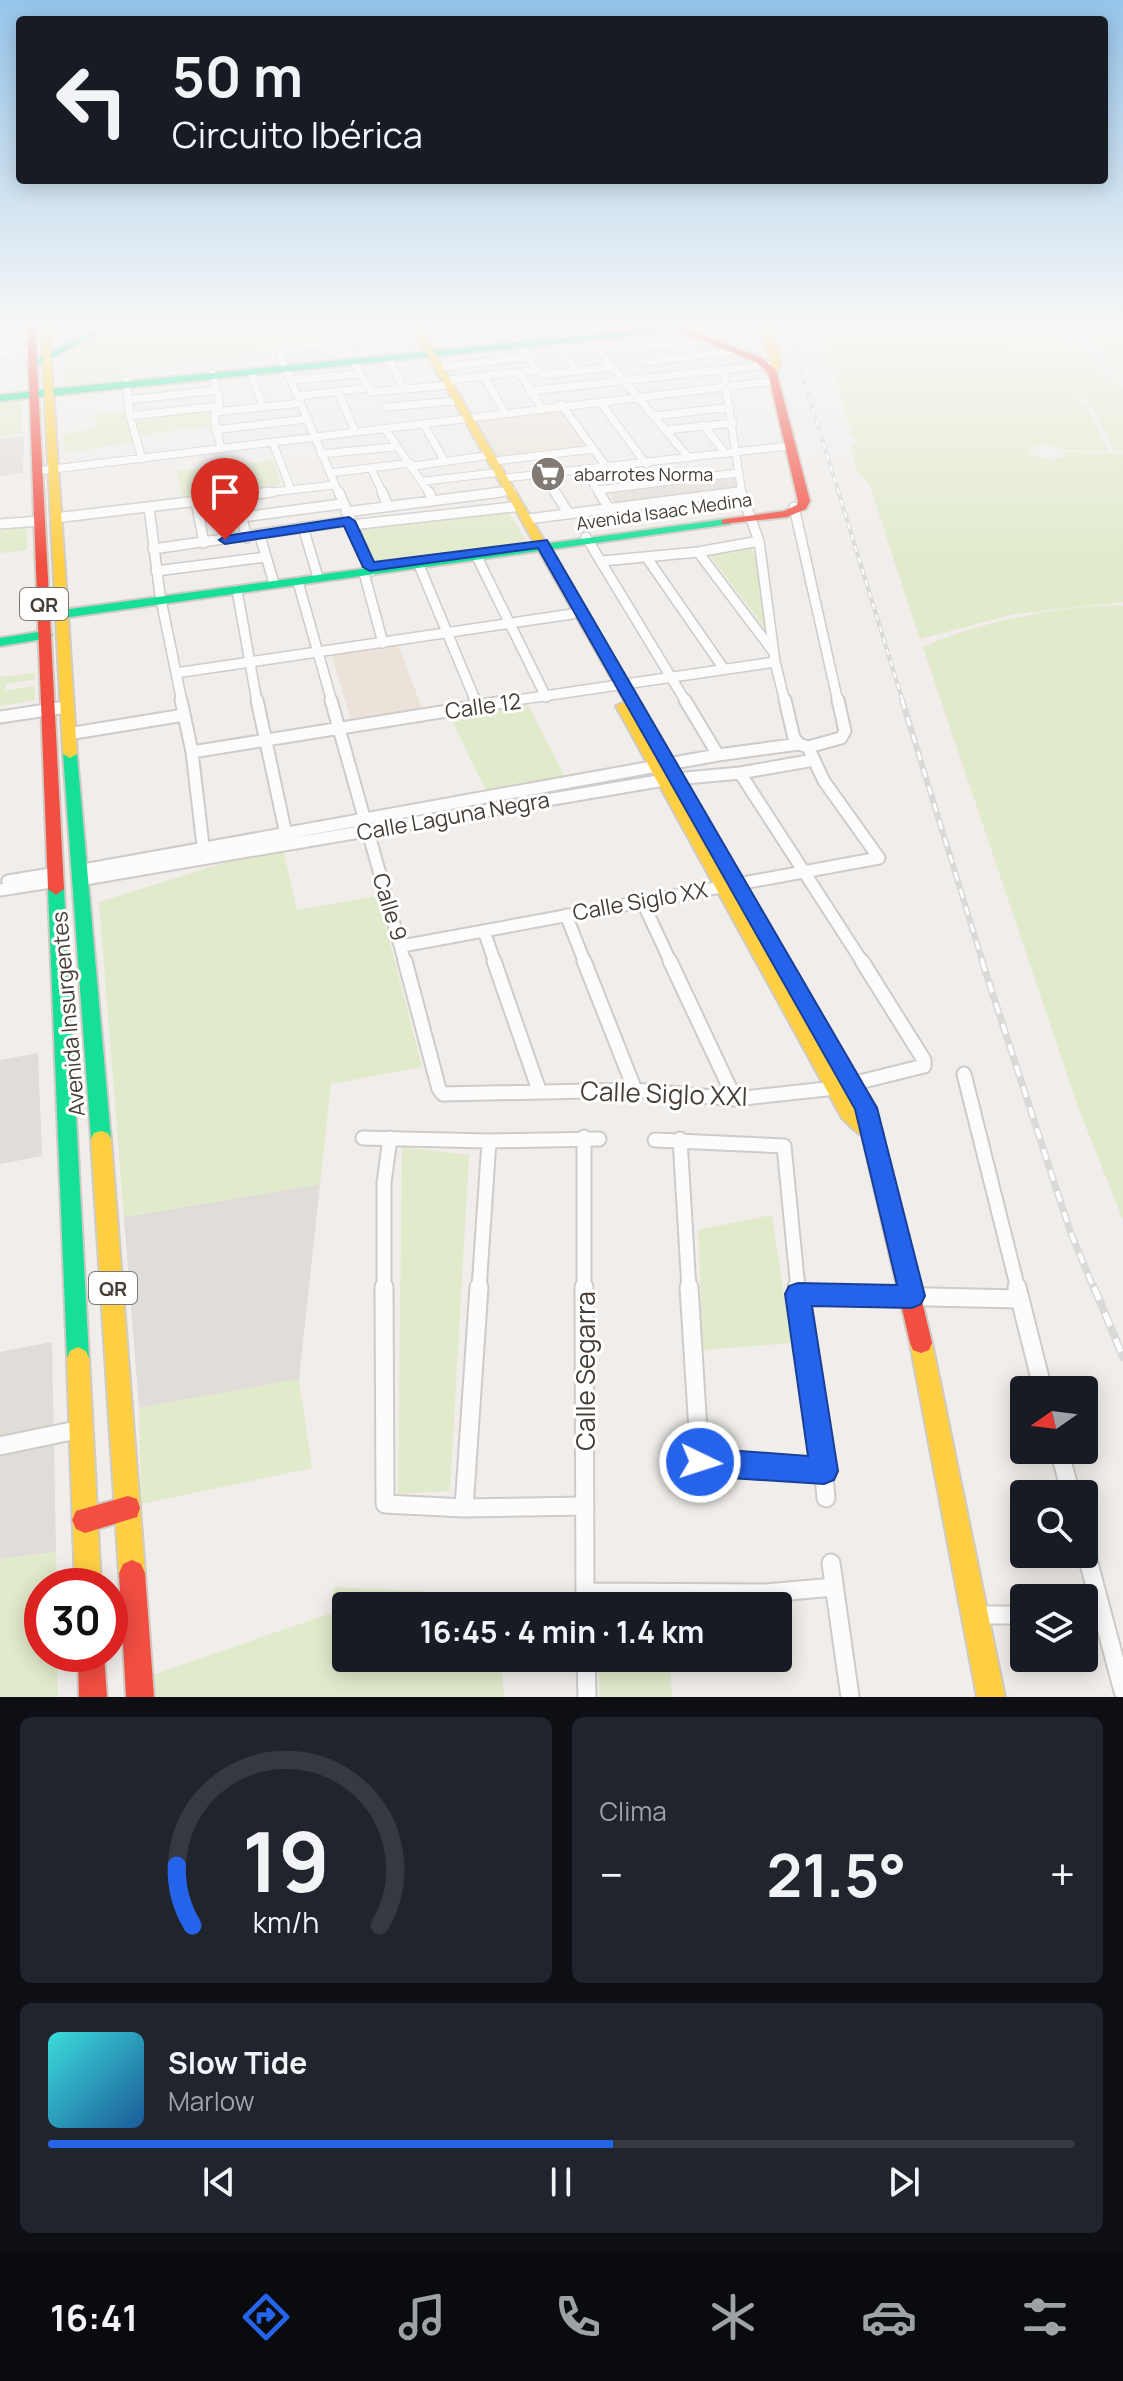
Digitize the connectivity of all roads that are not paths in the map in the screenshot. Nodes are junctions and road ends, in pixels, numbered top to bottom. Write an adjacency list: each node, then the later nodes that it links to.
1 (41, 407): 44 (main road, Avenida Insurgentes / QR)
2 (129, 407): 21 (street)
3 (259, 407): 19 (street)
4 (302, 407): 23 (street)
5 (345, 407): 28 (street)
6 (386, 407): 27 (street)
7 (410, 407): 27 (street)
8 (431, 407): 25 (street)
9 (461, 407): 51 (main road)
10 (498, 407): 20 (street)
11 (502, 407): 20 (street)
12 (532, 407): 20 (street)
13 (563, 407): 36 (street)
14 (604, 407): 43 (street)
15 (647, 407): 22 (street)
16 (728, 407): 22 (street)
17 (730, 407): 24 (street)
18 (777, 407): 33 (main road)
19 (217, 409): 21 (street); 29 (street)
20 (504, 411)
21 (130, 416): 39 (street)
22 (655, 416): 30 (street)
23 (307, 419): 29 (street); 31 (street)
24 (733, 423): 26 (street); 37 (street)
25 (424, 425): 27 (street); 41 (street)
26 (703, 425): 30 (street); 37 (street)
27 (389, 427): 28 (street); 31 (street); 35 (street)
28 (354, 429): 31 (street)
29 (215, 430): 34 (street)
30 (666, 430): 40 (street)
31 (314, 436): 32 (street); 34 (street); 38 (street)
32 (273, 443): 34 (street); 54 (street)
33 (785, 446): 37 (street); 62 (main road)
34 (220, 447): 39 (street)
35 (394, 447): 38 (street); 42 (street)
36 (594, 449): 46 (street); 51 (street)
37 (731, 453): 40 (street); 49 (street)
38 (321, 454): 48 (street)
39 (141, 457): 44 (street)
40 (689, 458): 43 (street)
41 (444, 460): 42 (street); 51 (street)
42 (412, 464): 45 (street); 52 (street)
43 (646, 464): 46 (street)
44 (45, 468): 69 (main road, Avenida Insurgentes / QR)
45 (371, 468): 48 (street); 60 (street)
46 (607, 468): 47 (street)
47 (584, 470): 50 (street); 55 (street)
48 (330, 473): 53 (street)
49 (738, 473): 55 (street); 56 (street)
50 (544, 474): 51 (street); 64 (street)
51 (501, 480): 52 (street); 58 (street); 65 (street); 68 (main road); 77 (main road)
52 (425, 481): 58 (street)
53 (334, 485): 54 (street); 65 (street)
54 (291, 490): 57 (street)
55 (597, 490): 63 (street)
56 (741, 492): 63 (street); 67 (street)
57 (236, 496): 59 (street); 66 (street)
58 (432, 500): 60 (street)
59 (196, 501): 61 (street); 76 (street)
60 (388, 506): 65 (street)
61 (149, 507): 69 (street); 78 (street)
62 (794, 509): 67 (main road, Avenida Isaac Medina); 117 (street, Calle Laguna Negra)
63 (610, 510): 64 (street)
64 (569, 514): 68 (street)
65 (346, 516): 66 (street); 71 (street); 86 (street)
66 (243, 517): 73 (street)
67 (749, 517): 74 (main road, Avenida Isaac Medina); 75 (street)
68 (528, 519): 77 (main road)
69 (47, 520): 70 (street); 85 (main road, Avenida Insurgentes / QR); 87 (main road, Avenida Insurgentes / QR)
70 (0, 524)
71 (303, 527): 72 (street); 89 (street)
72 (260, 536): 73 (street); 80 (street)
73 (247, 538): 76 (street)
74 (588, 539): 77 (main road, Avenida Isaac Medina); 83 (street)
75 (759, 541): 79 (street); 102 (street)
76 (204, 543): 78 (street)
77 (539, 546): 81 (main road, Avenida Isaac Medina); 86 (main road, Avenida Isaac Medina); 95 (main road); 107 (main road)
78 (153, 549): 88 (street)
79 (698, 552): 82 (street); 102 (street)
80 (266, 557): 88 (street); 90 (street)
81 (477, 557): 84 (main road, Avenida Isaac Medina); 96 (street)
82 (647, 558): 83 (street); 104 (street)
83 (602, 561): 106 (street)
84 (419, 565): 86 (main road, Avenida Isaac Medina); 97 (street)
85 (59, 569): 87 (main road); 94 (main road, Avenida Insurgentes / QR)
86 (368, 570): 89 (main road, Avenida Isaac Medina); 91 (main road, Avenida Isaac Medina); 100 (street)
87 (42, 571): 98 (main road, Avenida Insurgentes / QR)
88 (156, 571): 93 (street)
89 (317, 574): 90 (main road, Avenida Isaac Medina)
90 (273, 580): 93 (main road, Avenida Isaac Medina)
91 (298, 582): 92 (main road, Avenida Isaac Medina); 101 (street, Calle 9)
92 (237, 590): 93 (main road, Avenida Isaac Medina); 103 (street)
93 (161, 598): 94 (main road, Avenida Isaac Medina); 105 (street)
94 (63, 611): 110 (main road, Avenida Insurgentes / QR)
95 (572, 614): 96 (street); 107 (main road)
96 (507, 623): 97 (street); 108 (street)
97 (446, 633): 100 (street); 109 (street)
98 (45, 635): 99 (main road); 111 (main road, Avenida Insurgentes / QR)
99 (0, 642)
100 (383, 643): 101 (street)
101 (318, 652): 103 (street); 114 (street, Calle 9)
102 (774, 658): 104 (street, Calle 12); 117 (street)
103 (249, 662): 105 (street); 116 (street)
104 (724, 669): 106 (street, Calle 12)
105 (176, 673): 112 (street)
106 (672, 675): 107 (street, Calle 12); 119 (street)
107 (617, 684): 108 (street, Calle 12); 121 (main road)
108 (546, 697): 109 (street, Calle 12)
109 (477, 705): 114 (street, Calle 12)
110 (66, 707): 111 (street); 115 (main road, Avenida Insurgentes / QR)
111 (46, 710): 113 (street); 128 (main road, Avenida Insurgentes / QR)
112 (184, 715): 115 (street); 118 (street)
113 (0, 717)
114 (339, 728): 116 (street, Calle 12); 123 (street, Calle 9)
115 (68, 734): 127 (main road, Avenida Insurgentes / QR)
116 (264, 742): 118 (street, Calle 12); 124 (street)
117 (804, 746): 119 (street, Calle Laguna Negra); 120 (street)
118 (192, 752): 125 (street)
119 (718, 755): 121 (street, Calle Laguna Negra)
120 (814, 760): 122 (street, Calle Laguna Negra); 126 (street, Calle Siglo XX)
121 (667, 773): 122 (street, Calle Laguna Negra); 123 (street, Calle Laguna Negra); 130 (main road)
122 (740, 773): 126 (street)
123 (365, 825): 124 (street, Calle Laguna Negra); 135 (street, Calle 9)
124 (287, 839): 125 (street, Calle Laguna Negra)
125 (204, 854): 127 (street, Calle Laguna Negra)
126 (805, 870): 130 (street, Calle Siglo XX); 141 (street, Calle Siglo XXI)
127 (79, 876): 136 (main road, Avenida Insurgentes / QR)
128 (57, 877): 129 (street); 131 (street); 137 (main road, Avenida Insurgentes / QR)
129 (0, 883)
130 (731, 885): 132 (street, Calle Siglo XX); 141 (main road); 142 (main road)
131 (0, 890)
132 (642, 901): 133 (street, Calle Siglo XX); 146 (street)
133 (566, 915): 134 (street, Calle Siglo XX); 144 (street)
134 (484, 931): 135 (street, Calle Siglo XX); 143 (street)
135 (402, 946): 145 (street, Calle 9)
136 (84, 948): 137 (main road); 138 (main road, Avenida Insurgentes / QR)
137 (60, 952): 139 (main road, Avenida Insurgentes / QR)
138 (94, 1055): 139 (main road); 162 (main road, Avenida Insurgentes / QR)
139 (65, 1061): 157 (main road, Avenida Insurgentes / QR)
140 (964, 1074): 155 (street)
141 (853, 1084): 142 (street, Calle Siglo XXI); 147 (main road)
142 (835, 1088): 146 (street, Calle Siglo XXI); 147 (main road)
143 (539, 1090): 144 (street, Calle Siglo XXI); 145 (street, Calle Siglo XXI)
144 (635, 1090): 146 (street, Calle Siglo XXI)
145 (443, 1094)
146 (735, 1099)
147 (874, 1134): 154 (main road)
148 (363, 1138): 149 (street)
149 (390, 1138): 152 (street); 163 (street)
150 (680, 1139): 151 (street); 153 (street); 159 (street)
151 (655, 1140)
152 (489, 1141): 161 (street, Calle Segarra); 163 (street)
153 (798, 1294): 154 (street); 159 (street)
154 (912, 1296): 155 (street); 170 (main road)
155 (1019, 1299): 156 (street)
156 (1039, 1376)
157 (81, 1429): 158 (street); 164 (main road, Avenida Insurgentes / QR)
158 (0, 1446)
159 (824, 1471): 160 (street)
160 (826, 1498)
161 (585, 1506): 163 (street); 168 (street, Calle Segarra)
162 (128, 1508): 164 (main road); 177 (main road, Avenida Insurgentes / QR)
163 (464, 1508)
164 (85, 1520): 166 (main road, Avenida Insurgentes / QR)
165 (831, 1563): 167 (street)
166 (87, 1568)
167 (834, 1587): 169 (street); 179 (street)
168 (585, 1592)
169 (777, 1592)
170 (974, 1615): 171 (street); 180 (main road)
171 (1010, 1615)
172 (1098, 1628): 175 (street)
173 (92, 1672): 176 (main road)
174 (586, 1672): 178 (street)
175 (1123, 1691)
176 (93, 1697)
177 (140, 1697)
178 (587, 1697)
179 (850, 1697)
180 (991, 1697)

